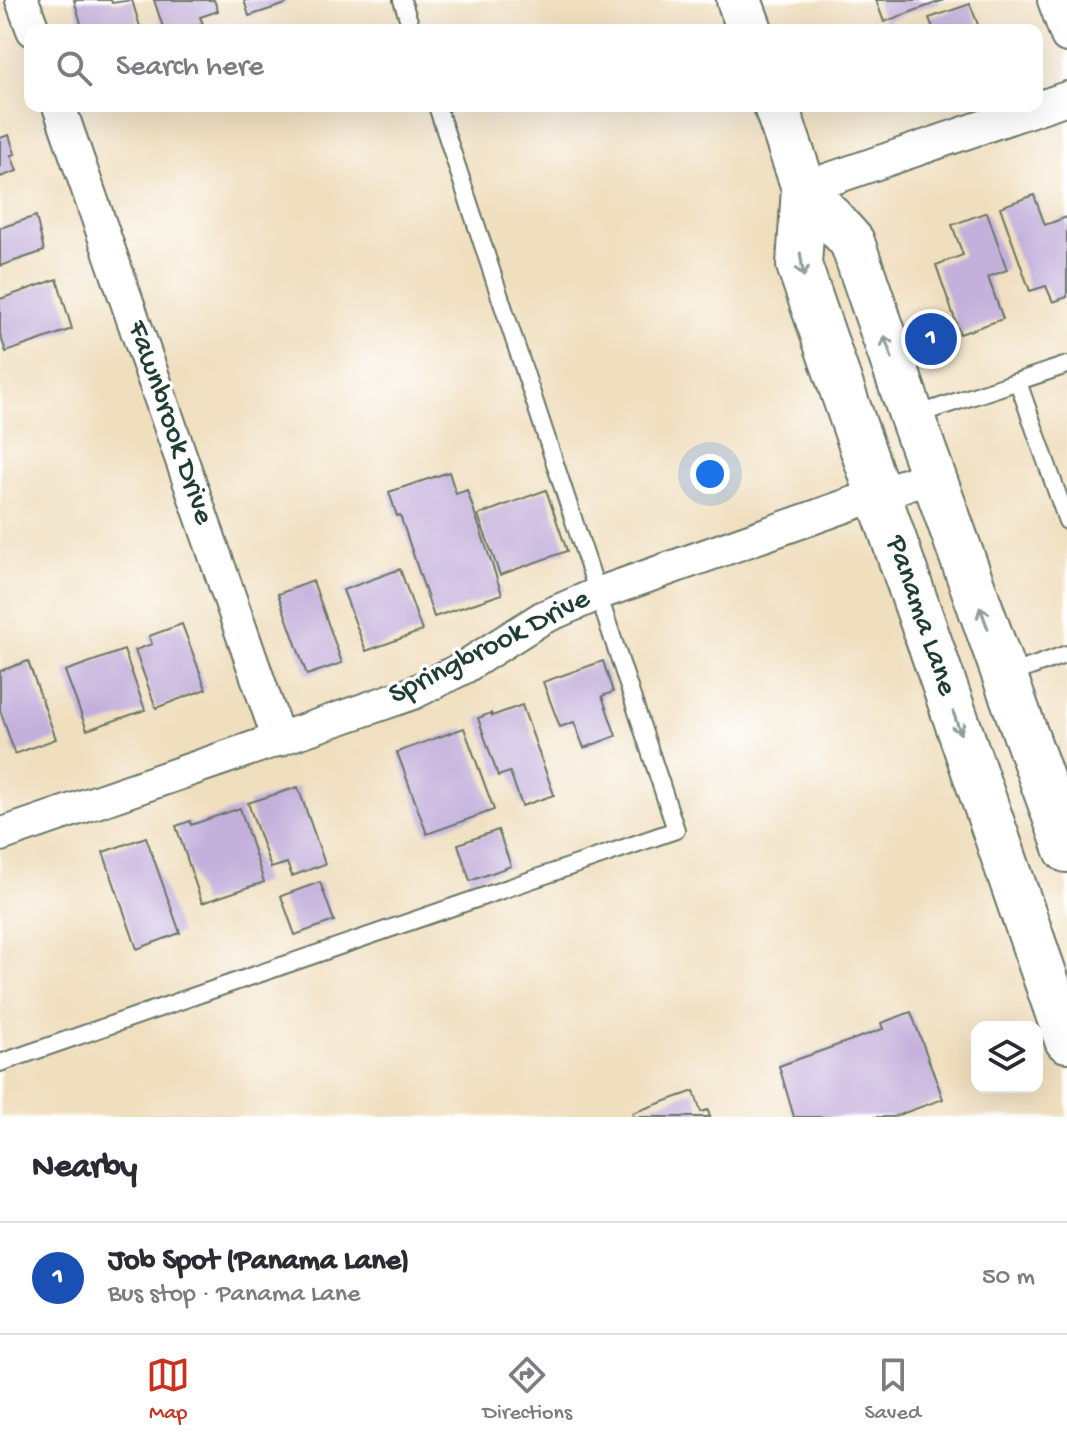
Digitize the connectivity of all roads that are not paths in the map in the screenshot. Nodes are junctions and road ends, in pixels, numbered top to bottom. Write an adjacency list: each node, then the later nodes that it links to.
1 (22, 0): 5 (street)
2 (402, 0): 6 (lane)
3 (739, 0): 7 (main road)
4 (1054, 0): 8 (street)
5 (31, 24)
6 (410, 24)
7 (748, 24)
8 (1067, 36)
9 (1067, 98): 10 (street)
10 (1043, 106)
11 (61, 112): 25 (street, Fawnbrook Drive)
12 (439, 112): 22 (lane)
13 (778, 112): 15 (main road, Panama Lane)
14 (1026, 112): 15 (street)
15 (804, 188): 18 (main road, Panama Lane, one-way to 15); 20 (main road, Panama Lane, one-way to 20)
16 (1067, 365): 17 (lane)
17 (1018, 382): 18 (lane); 21 (lane)
18 (912, 417): 19 (main road, Panama Lane)
19 (933, 475): 20 (street, Springbrook Drive); 24 (main road, Panama Lane, one-way to 19)
20 (878, 494): 22 (street, Springbrook Drive); 28 (main road, Panama Lane, one-way to 28)
21 (1067, 521)
22 (600, 593): 25 (street, Springbrook Drive); 29 (lane)
23 (1067, 654): 24 (lane)
24 (1005, 676): 27 (main road, Panama Lane)
25 (279, 740): 26 (street, Springbrook Drive)
26 (0, 835)
27 (1067, 850)
28 (1067, 1040)
29 (0, 1063)

